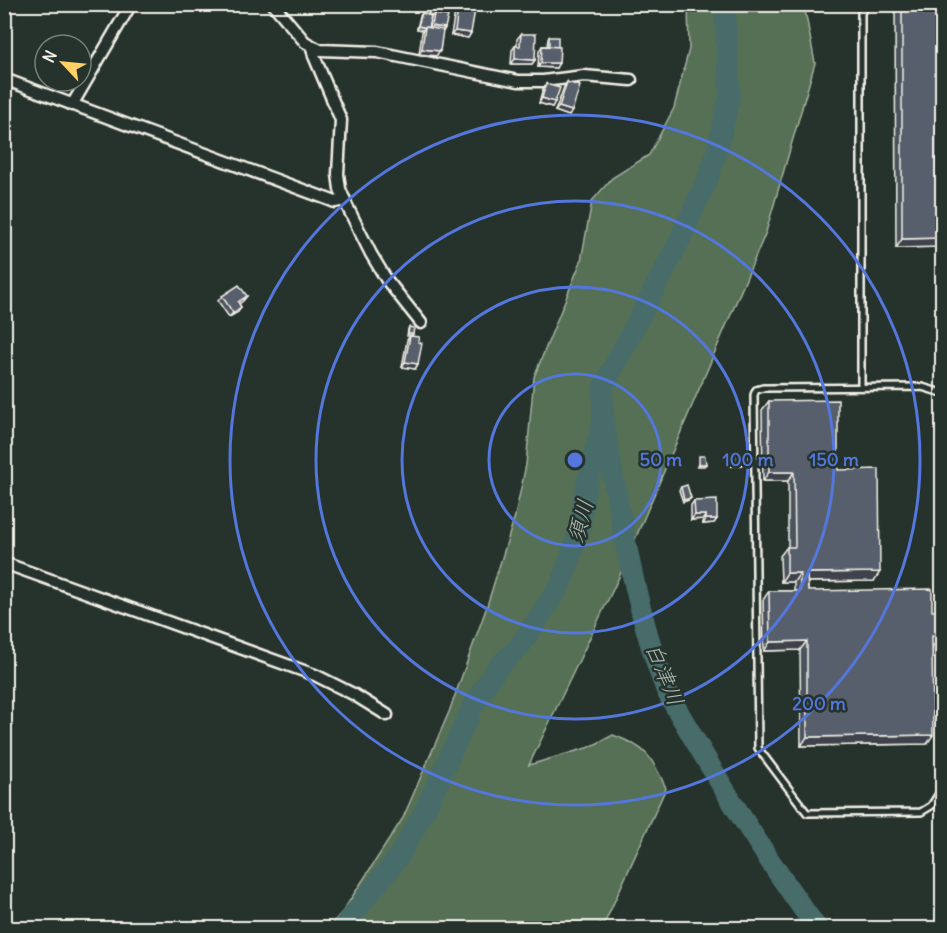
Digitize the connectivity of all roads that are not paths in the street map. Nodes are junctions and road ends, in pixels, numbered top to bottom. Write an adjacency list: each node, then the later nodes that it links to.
1 (131, 4): 7 (street)
2 (273, 4): 4 (street)
3 (866, 4): 10 (lane)
4 (312, 47): 6 (street); 8 (street)
5 (4, 79): 7 (street)
6 (631, 80)
7 (72, 105): 8 (street)
8 (345, 200): 9 (street)
9 (421, 323)
10 (861, 387): 11 (lane); 14 (lane)
11 (942, 393)
12 (4, 563): 13 (street)
13 (387, 715)
14 (942, 789)

